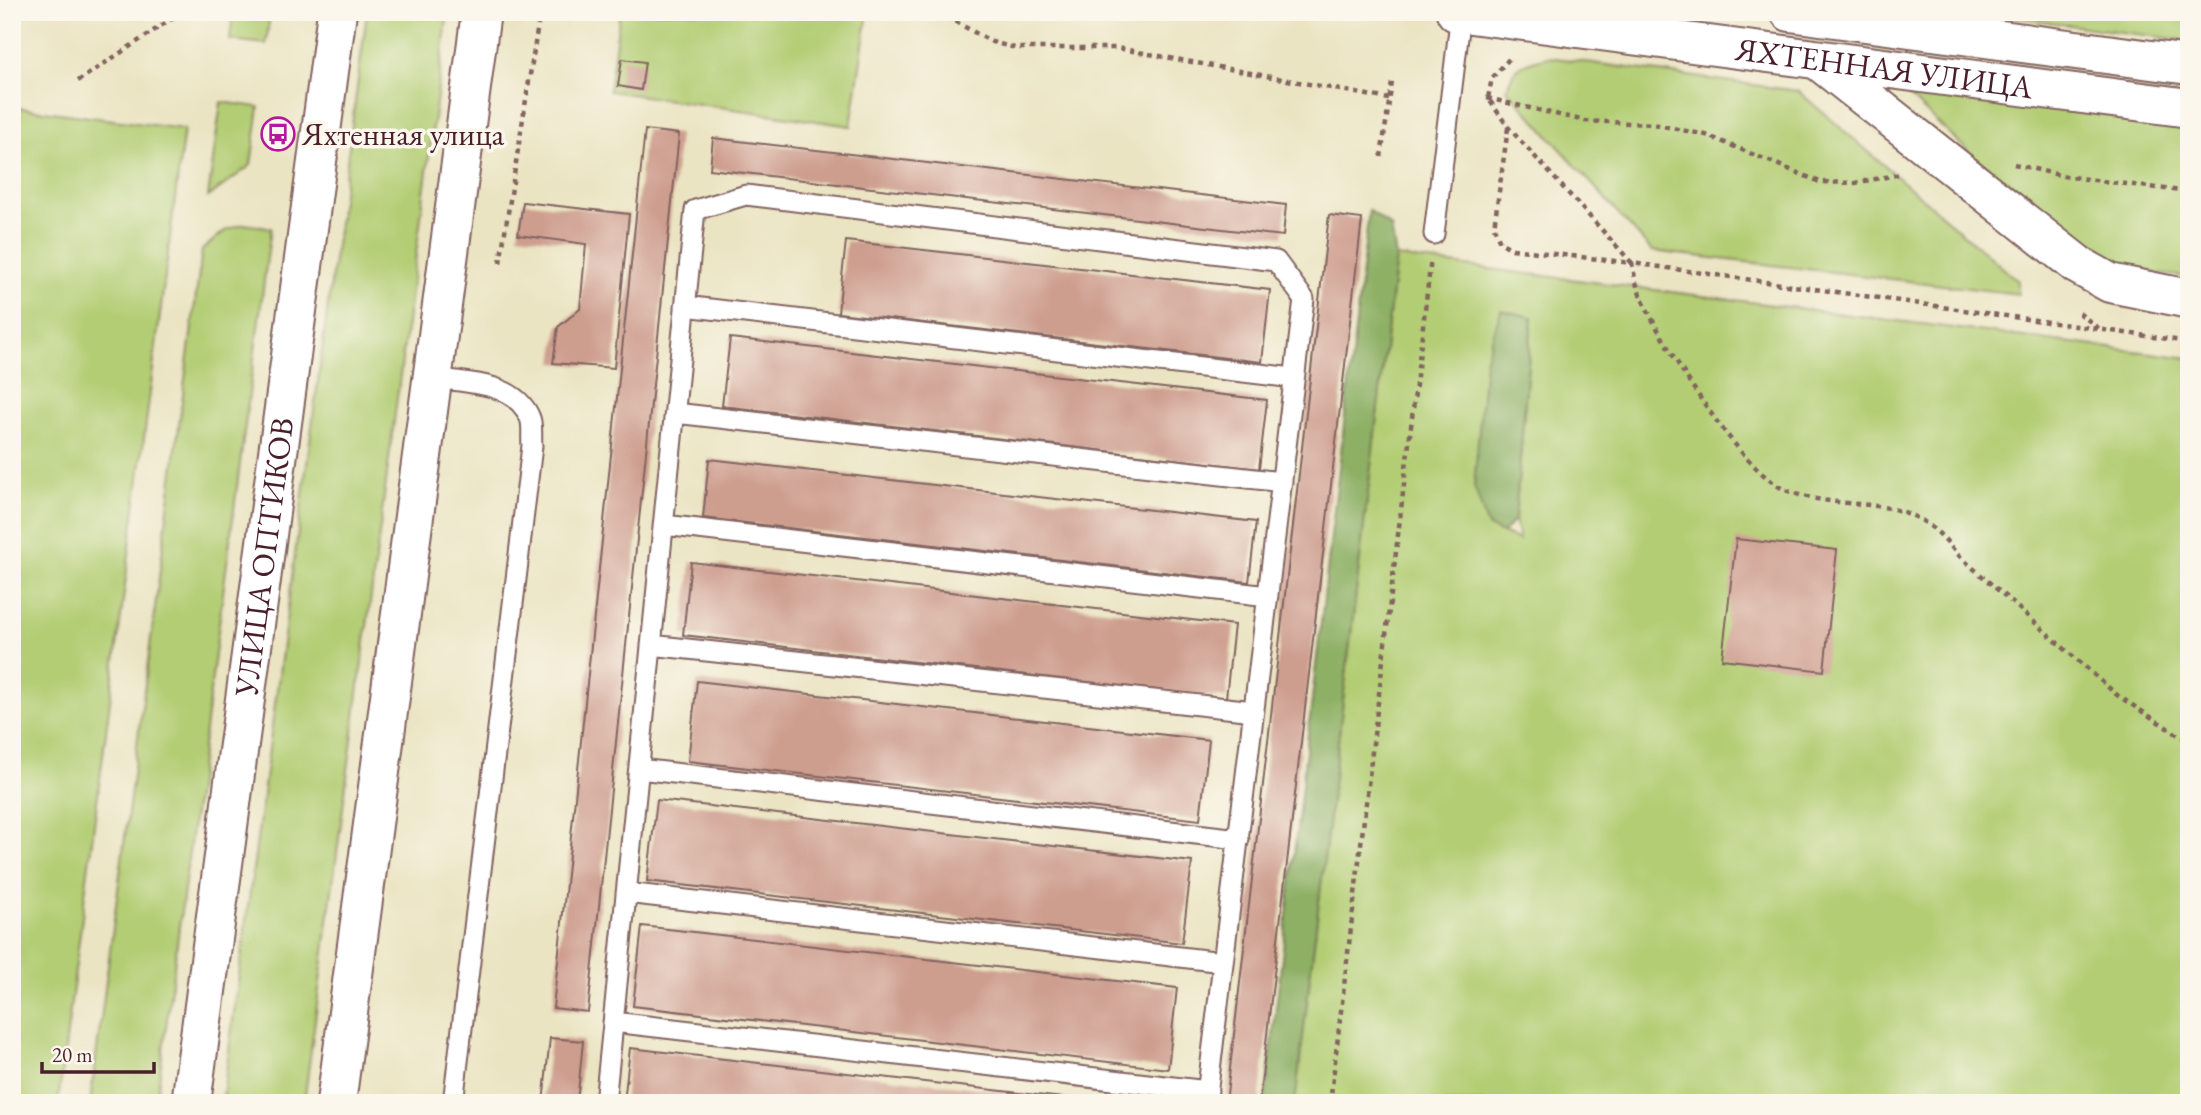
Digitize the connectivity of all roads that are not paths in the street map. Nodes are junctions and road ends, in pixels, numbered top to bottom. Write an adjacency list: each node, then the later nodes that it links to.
1 (337, 12): 26 (street, УЛИЦА ОПТИКОВ)
2 (481, 12): 12 (street)
3 (1455, 12): 5 (street, ЯХТЕННАЯ УЛИЦА)
4 (1790, 12): 7 (street, ЯХТЕННАЯ УЛИЦА)
5 (1461, 13): 6 (street, ЯХТЕННАЯ УЛИЦА); 9 (lane)
6 (1818, 60): 8 (street, ЯХТЕННАЯ УЛИЦА); 10 (street)
7 (2189, 65)
8 (2189, 108)
9 (1434, 234)
10 (2189, 299)
11 (685, 306): 13 (lane); 13 (lane); 14 (lane)
12 (432, 378): 27 (street); 28 (lane)
13 (1294, 379): 15 (lane)
14 (675, 414): 15 (lane); 16 (lane)
15 (1282, 482): 17 (lane)
16 (664, 525): 17 (lane); 18 (lane)
17 (1268, 596): 19 (lane)
18 (651, 645): 19 (lane); 20 (lane)
19 (1254, 711): 21 (lane)
20 (639, 769): 21 (lane); 22 (lane)
21 (1239, 839): 23 (lane)
22 (626, 893): 23 (lane); 24 (lane)
23 (1223, 962): 25 (lane)
24 (613, 1022): 25 (lane); 29 (lane)
25 (1207, 1097)
26 (191, 1103)
27 (336, 1103)
28 (453, 1103)
29 (605, 1103)

